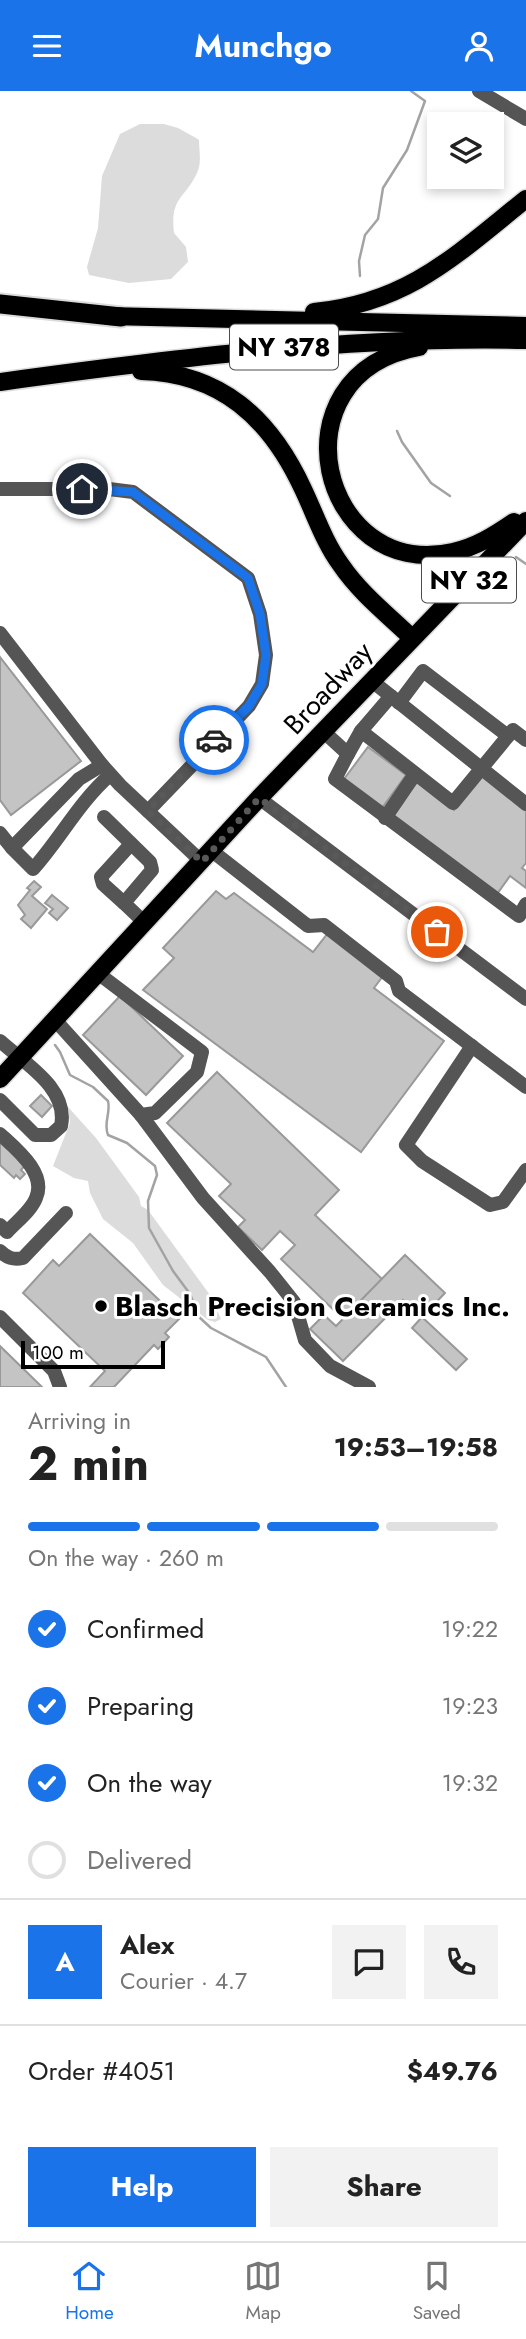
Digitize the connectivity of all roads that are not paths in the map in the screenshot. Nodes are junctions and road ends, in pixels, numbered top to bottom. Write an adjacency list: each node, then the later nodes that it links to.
1 (479, 91): 2 (lane)
2 (526, 119)
3 (526, 199): 7 (main road)
4 (0, 304): 6 (highway)
5 (0, 314): 6 (main road, NY 378 / NY 378)
6 (121, 317): 7 (main road, NY 378 / NY 378)
7 (211, 319): 8 (main road, NY 378 / NY 378)
8 (524, 335): 9 (main road, NY 378 / NY 378); 12 (main road)
9 (43, 376): 10 (main road, NY 378 / NY 378); 15 (main road)
10 (0, 382)
11 (0, 489): 28 (lane)
12 (526, 514)
13 (526, 521): 15 (main road, Broadway / NY 32)
14 (0, 633): 24 (lane)
15 (412, 638): 16 (main road, Broadway / NY 32)
16 (372, 681): 17 (lane); 18 (main road, Broadway / NY 32)
17 (395, 699): 19 (lane); 20 (lane); 23 (lane)
18 (323, 731): 22 (lane); 26 (main road, Broadway / NY 32)
19 (361, 731): 22 (lane); 25 (lane)
20 (508, 736): 21 (lane); 23 (lane)
21 (526, 740)
22 (348, 754): 30 (lane)
23 (481, 769): 25 (lane); 27 (lane)
24 (106, 770): 28 (lane); 33 (lane); 33 (lane)
25 (415, 774): 30 (lane)
26 (259, 798): 34 (main road, Broadway / NY 32); 39 (lane)
27 (526, 804)
28 (148, 811): 34 (lane)
29 (104, 817): 32 (lane)
30 (385, 818): 36 (lane)
31 (0, 833): 33 (lane)
32 (131, 844): 35 (lane); 35 (lane)
33 (12, 848)
34 (207, 856): 37 (main road, Broadway / NY 32); 42 (lane)
35 (124, 903): 37 (lane)
36 (526, 904)
37 (145, 923): 38 (main road, Broadway / NY 32)
38 (99, 974): 40 (main road, Broadway / NY 32); 47 (lane)
39 (526, 999)
40 (56, 1021): 43 (main road, Broadway / NY 32); 47 (lane)
41 (0, 1041): 43 (lane)
42 (472, 1046): 45 (lane); 49 (lane)
43 (19, 1059): 44 (main road, Broadway / NY 32); 46 (lane)
44 (0, 1079)
45 (526, 1087)
46 (0, 1100)
47 (141, 1115): 55 (lane)
48 (0, 1134): 51 (lane)
49 (526, 1170)
50 (66, 1213): 52 (lane)
51 (0, 1225)
52 (0, 1251)
53 (0, 1317): 54 (lane)
54 (60, 1387)
55 (369, 1387)

